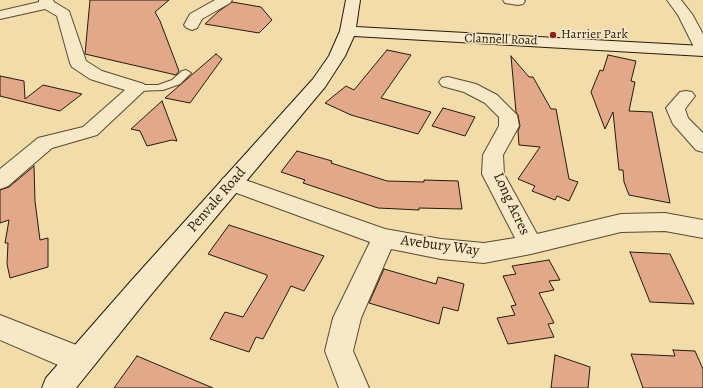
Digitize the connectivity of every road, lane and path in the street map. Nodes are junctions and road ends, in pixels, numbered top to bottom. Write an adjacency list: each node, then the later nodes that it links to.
1 (225, 0): 6 (street)
2 (354, 0): 7 (street, Penvale Road)
3 (674, 0): 8 (street)
4 (47, 2): 5 (street); 11 (street)
5 (0, 15)
6 (192, 25)
7 (348, 31): 8 (street, Clannell Road); 15 (street, Penvale Road)
8 (703, 50)
9 (186, 73): 11 (lane)
10 (448, 82): 18 (street, Long Acres)
11 (138, 88): 14 (street)
12 (686, 96): 13 (street)
13 (703, 145)
14 (0, 181)
15 (231, 183): 17 (street, Avebury Way); 20 (street, Penvale Road)
16 (703, 229): 18 (street, Avebury Way)
17 (384, 238): 18 (street, Avebury Way); 22 (street)
18 (531, 246)
19 (0, 327): 20 (street)
20 (79, 360): 21 (street, Penvale Road)
21 (57, 388)
22 (354, 388)

